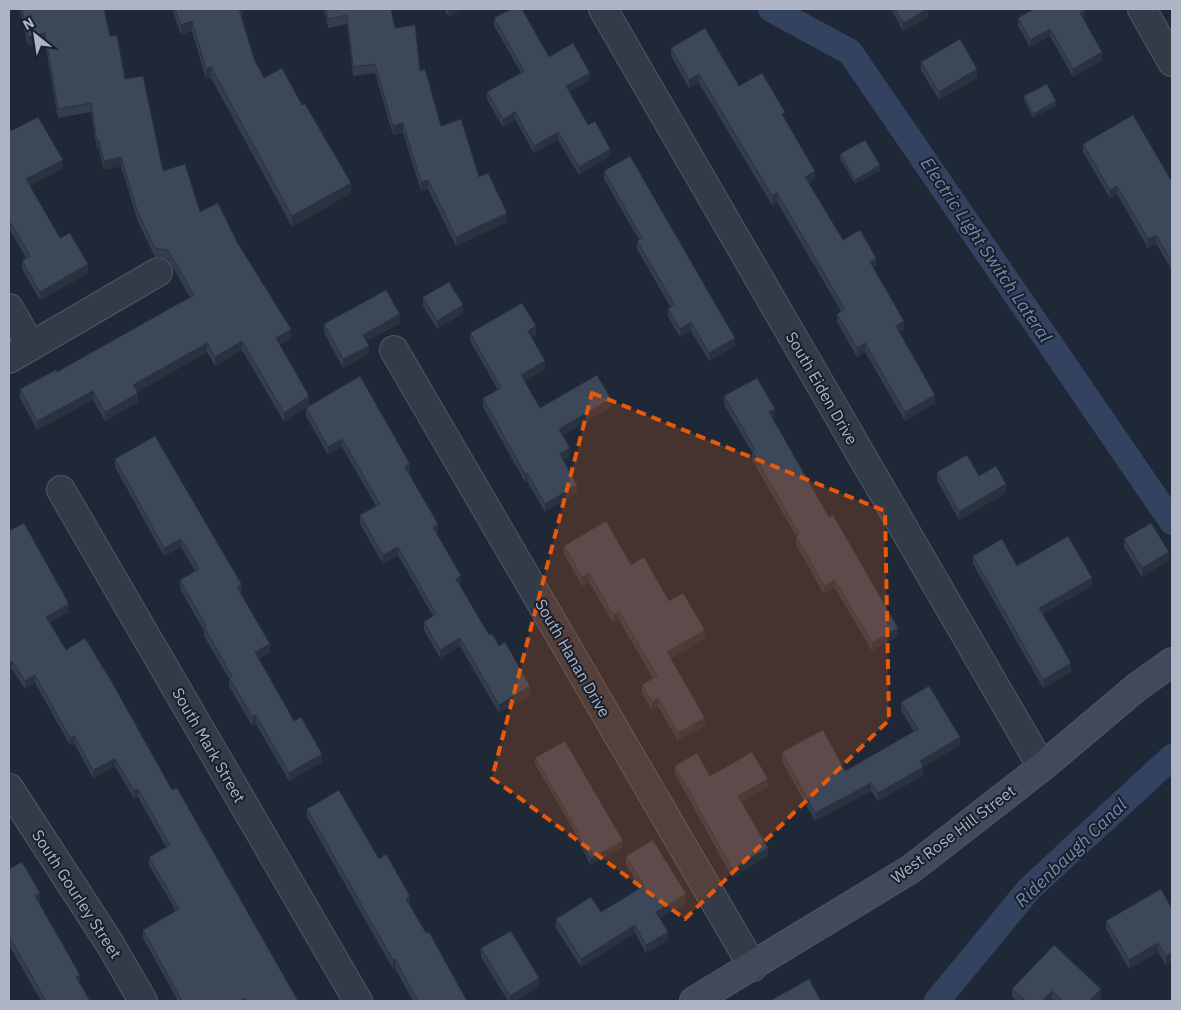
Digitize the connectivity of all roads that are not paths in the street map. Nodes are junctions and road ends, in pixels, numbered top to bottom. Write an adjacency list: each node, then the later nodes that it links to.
1 (602, 9): 10 (street, South Eiden Drive)
2 (1142, 9): 3 (street)
3 (1172, 62)
4 (158, 272): 7 (street)
5 (9, 308): 7 (street)
6 (394, 350): 12 (street, South Hanan Drive)
7 (20, 352)
8 (61, 490): 14 (street, South Mark Street)
9 (1172, 662): 10 (street, West Rose Hill Street)
10 (1042, 767): 12 (street, West Rose Hill Street)
11 (9, 788): 13 (street, South Gourley Street)
12 (753, 967): 15 (street, West Rose Hill Street)
13 (143, 1001)
14 (358, 1001)
15 (694, 1001)

